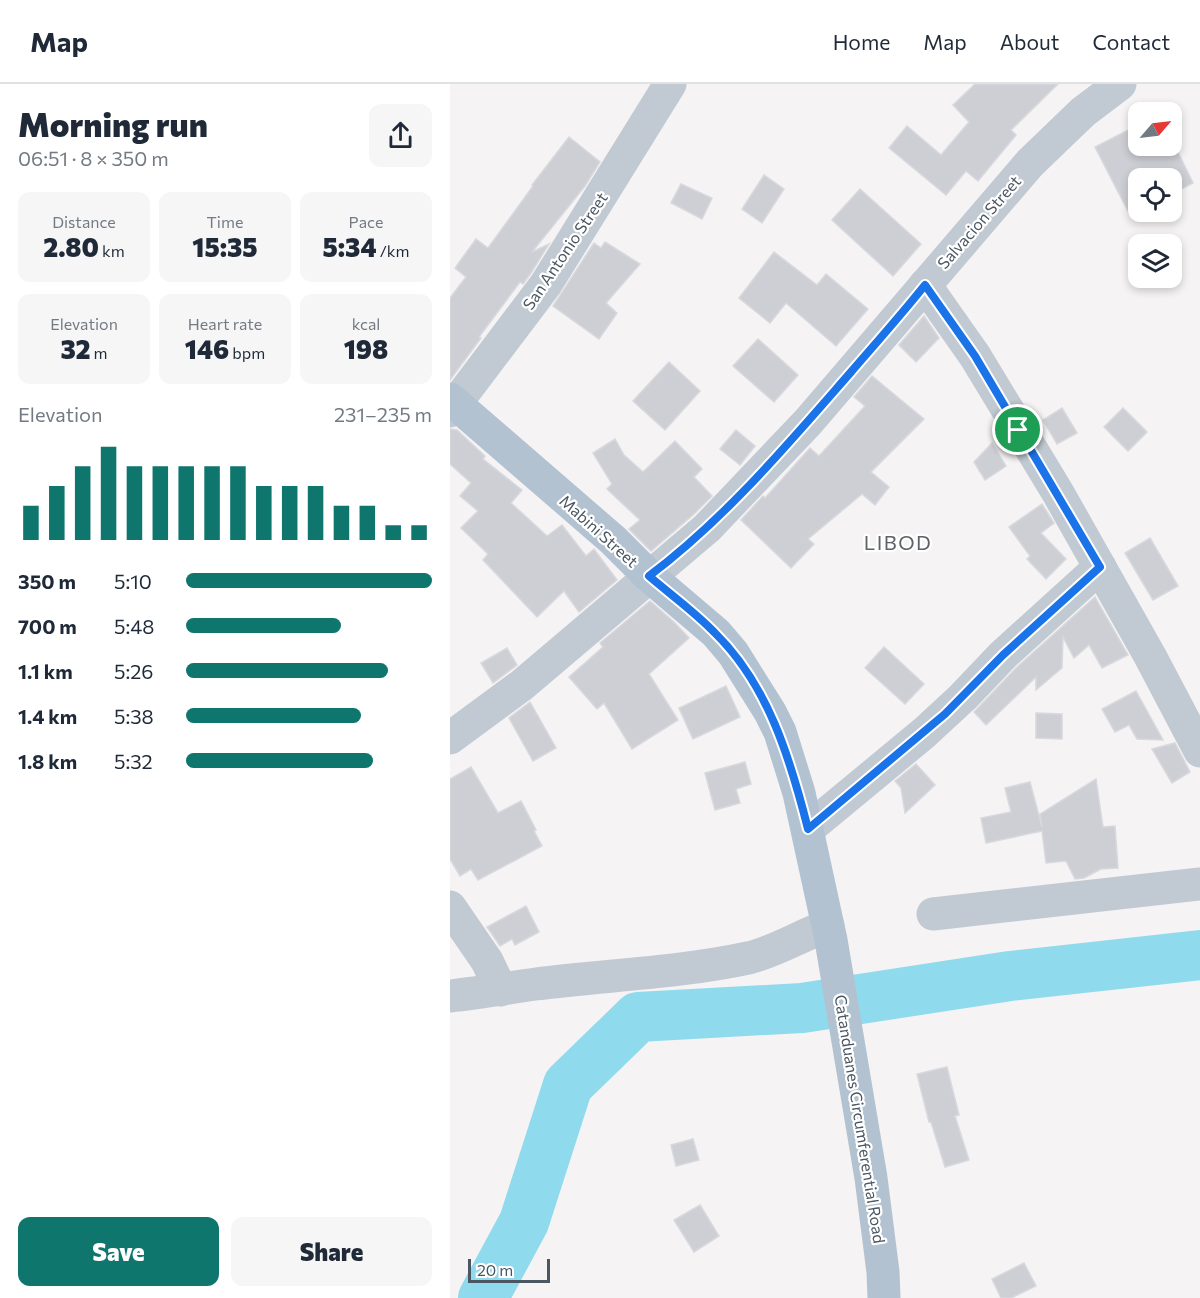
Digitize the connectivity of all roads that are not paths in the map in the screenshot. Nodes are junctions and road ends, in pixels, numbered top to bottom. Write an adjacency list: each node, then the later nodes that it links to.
1 (670, 84): 4 (street, San Antonio Street)
2 (1120, 84): 3 (street, Salvacion Street)
3 (925, 285): 5 (street); 6 (street, Salvacion Street)
4 (452, 404): 6 (main road, Mabini Street)
5 (1100, 567): 8 (street); 9 (street)
6 (649, 576): 7 (street, Salvacion Street); 9 (main road, Mabini Street)
7 (450, 738)
8 (1200, 751)
9 (808, 829): 13 (main road, Mabini Street)
10 (1200, 884): 12 (street)
11 (450, 907): 14 (street)
12 (933, 914)
13 (830, 933): 14 (street); 16 (main road, Catanduanes Circumferential Road)
14 (501, 990): 15 (street)
15 (450, 996)
16 (884, 1298)

